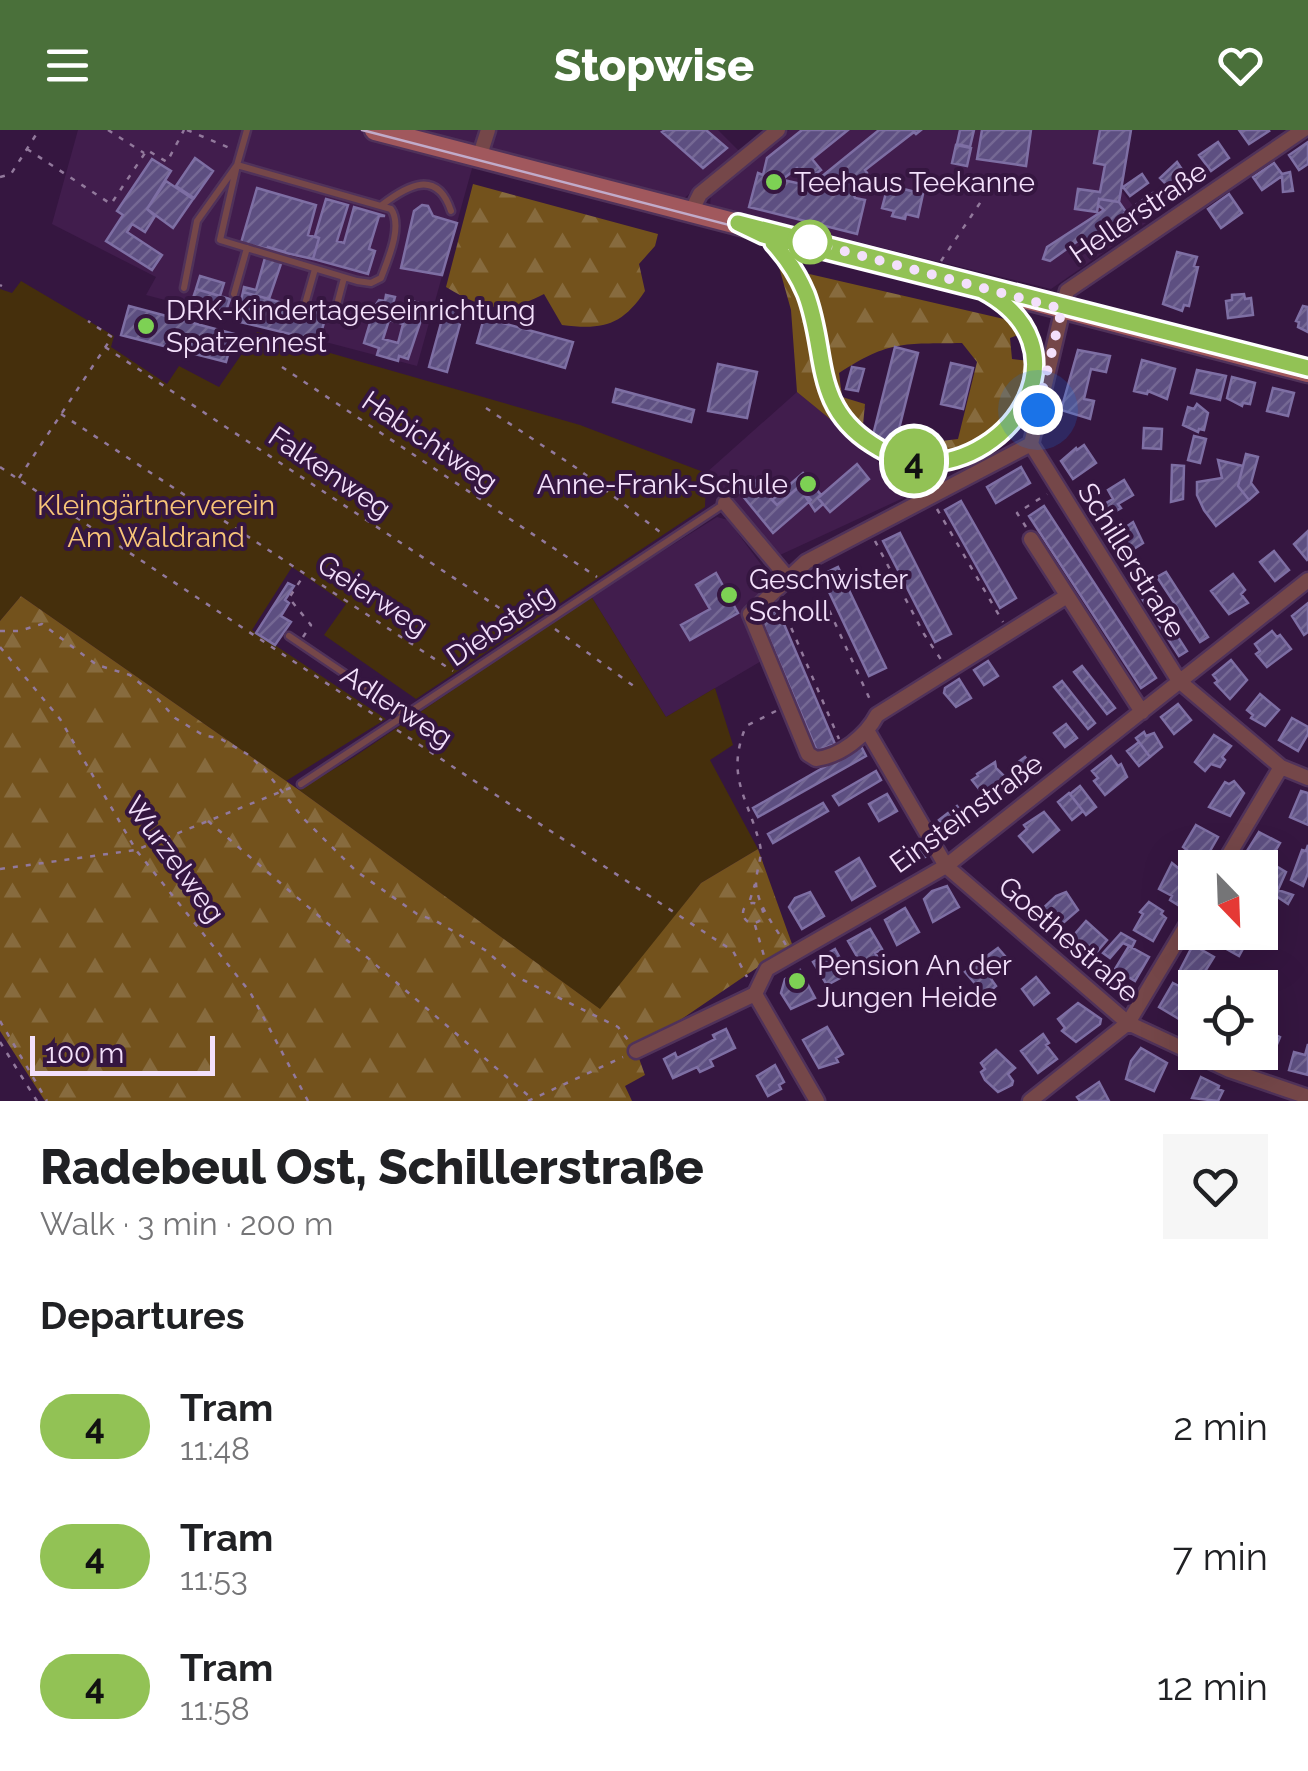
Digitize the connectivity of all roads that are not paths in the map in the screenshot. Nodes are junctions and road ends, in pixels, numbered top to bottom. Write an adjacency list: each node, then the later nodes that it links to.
1 (247, 130): 7 (lane)
2 (374, 130): 6 (main road)
3 (488, 130): 6 (street)
4 (778, 130): 10 (street)
5 (1303, 130): 17 (street, Hellerstraße)
6 (479, 158): 10 (main road)
7 (237, 166): 8 (lane); 11 (lane); 14 (lane)
8 (381, 206): 9 (lane); 13 (lane)
9 (450, 211)
10 (690, 214): 17 (main road)
11 (247, 248): 12 (lane); 15 (lane)
12 (314, 268): 13 (lane); 16 (lane)
13 (344, 278): 18 (lane)
14 (184, 288)
15 (234, 294)
16 (305, 304)
17 (1062, 309): 19 (main road); 20 (street)
18 (334, 316)
19 (1308, 372)
20 (1031, 444): 23 (street); 27 (street, Schillerstraße)
21 (725, 503): 23 (street); 29 (lane, Diebsteig)
22 (1031, 539): 25 (street)
23 (787, 577): 30 (street)
24 (1308, 580): 27 (street, Einsteinstraße)
25 (1066, 596): 28 (street); 30 (street)
26 (289, 636): 29 (lane)
27 (1179, 681): 28 (street, Einsteinstraße); 31 (street, Schillerstraße)
28 (1142, 712): 35 (street, Einsteinstraße)
29 (406, 715): 33 (lane, Diebsteig)
30 (868, 732): 35 (street, Goethestraße)
31 (1281, 767): 32 (street, Schillerstraße); 34 (street)
32 (1308, 778)
33 (301, 784)
34 (1232, 850)
35 (946, 866): 37 (street, Einsteinstraße); 38 (street, Goethestraße)
36 (1178, 939): 38 (street)
37 (755, 994): 39 (street); 41 (street)
38 (1128, 1023): 40 (street, Goethestraße); 42 (street)
39 (636, 1052)
40 (1308, 1098)
41 (817, 1101)
42 (1030, 1101)

